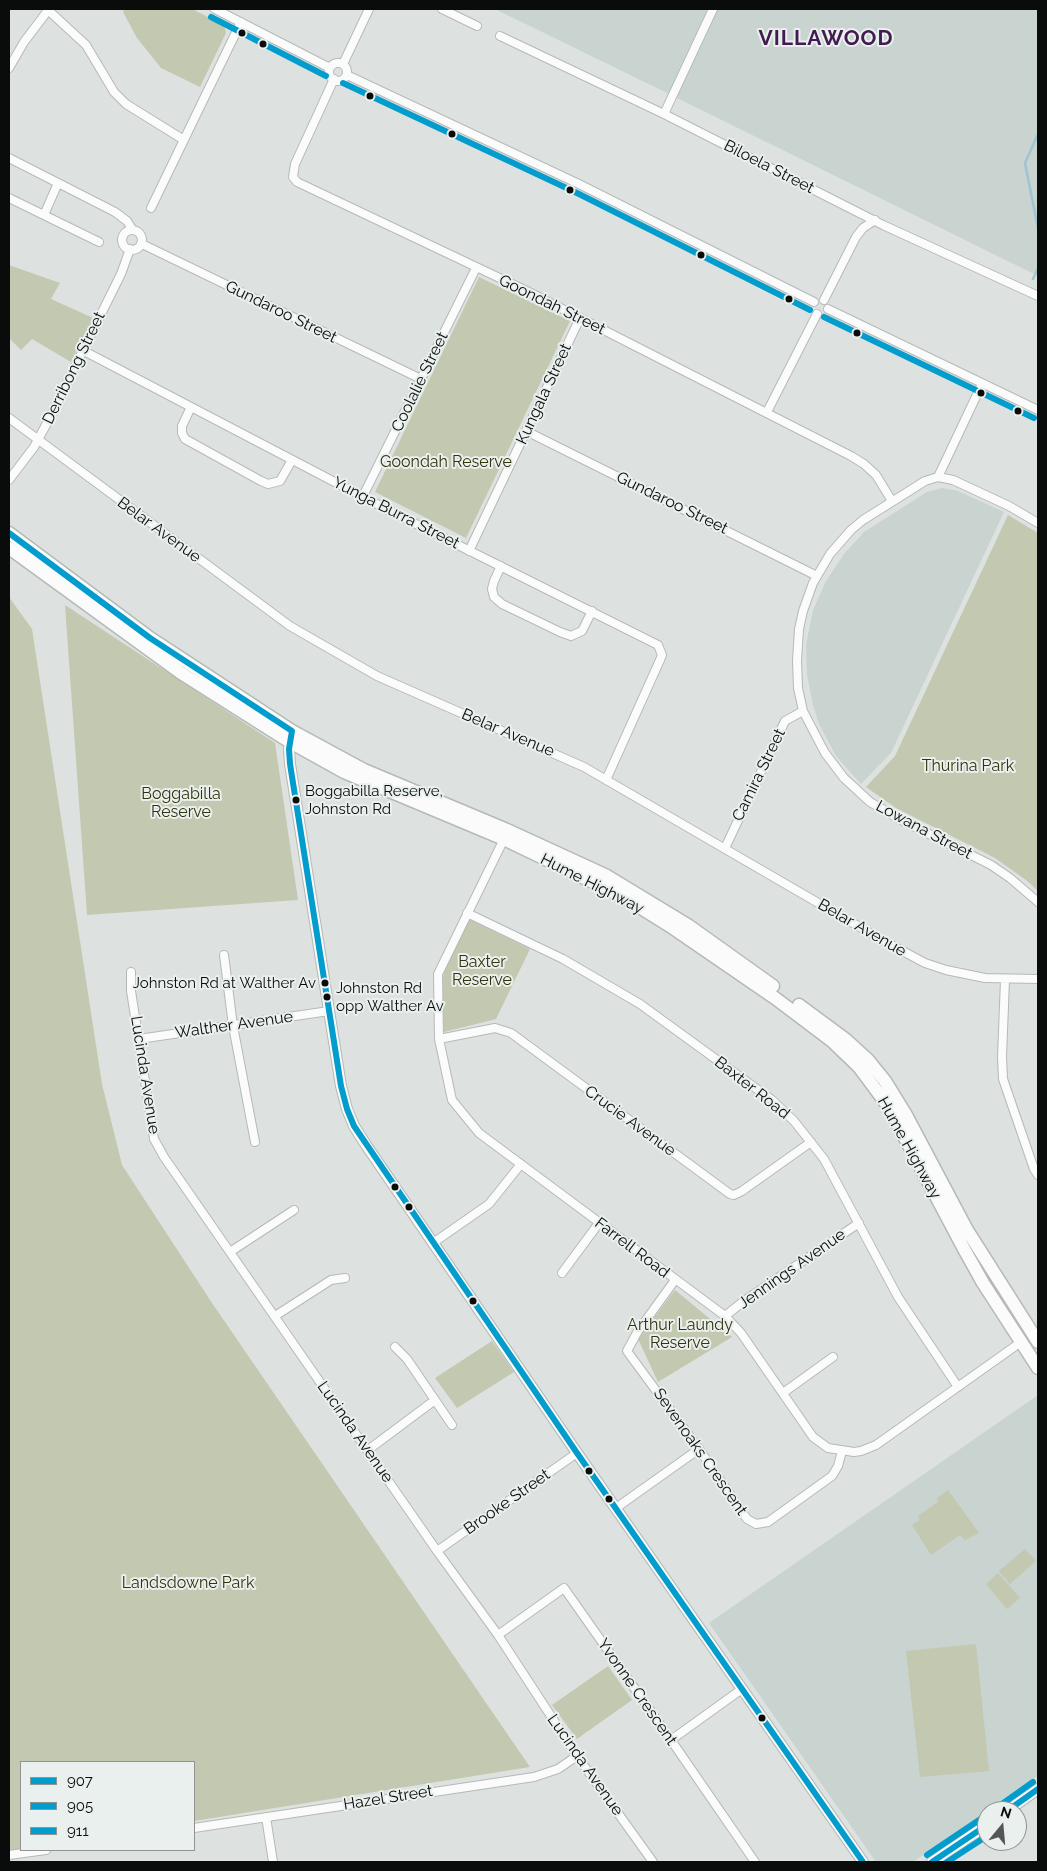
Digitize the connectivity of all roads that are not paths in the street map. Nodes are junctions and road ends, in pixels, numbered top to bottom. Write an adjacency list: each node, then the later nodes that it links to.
1 (48, 9): 10 (street); 15 (street)
2 (215, 9): 6 (street)
3 (369, 9): 9 (street)
4 (442, 9): 7 (street)
5 (713, 9): 14 (street)
6 (241, 22): 11 (street); 15 (street)
7 (477, 26)
8 (500, 36): 14 (street, Biloela Street)
9 (342, 64): 11 (street); 12 (street)
10 (9, 68)
11 (330, 68): 13 (street)
12 (347, 75): 13 (street); 29 (street)
13 (334, 79): 26 (street, Goondah Street)
14 (664, 114): 21 (street, Biloela Street)
15 (184, 140): 19 (street)
16 (9, 158): 17 (street)
17 (58, 183): 20 (street); 22 (street)
18 (9, 198): 20 (street)
19 (151, 208)
20 (44, 215): 23 (street)
21 (875, 220): 27 (street, Biloela Street); 28 (street)
22 (132, 229): 24 (street); 25 (street)
23 (99, 242)
24 (142, 244): 25 (street); 34 (street, Gundaroo Street)
25 (130, 249): 33 (street, Derribong Street)
26 (476, 268): 32 (street, Goondah Street); 34 (street, Coolalie Street)
27 (1038, 296)
28 (824, 300): 29 (street); 30 (street)
29 (814, 302): 31 (street)
30 (828, 310): 31 (street); 35 (street)
31 (817, 314): 38 (street)
32 (580, 318): 38 (street, Goondah Street); 40 (street, Kungala Street)
33 (82, 350): 36 (street, Yunga Burra Street); 41 (street, Derribong Street)
34 (421, 379): 45 (street, Coolalie Street)
35 (982, 384): 37 (street); 43 (street)
36 (191, 407): 42 (street, Yunga Burra Street); 42 (street)
37 (1038, 410)
38 (767, 412): 46 (street, Goondah Street)
39 (9, 418): 41 (street, Belar Avenue)
40 (526, 431): 50 (street, Kungala Street); 52 (street, Gundaroo Street)
41 (38, 440): 44 (street, Derribong Street); 56 (street, Belar Avenue)
42 (292, 460): 45 (street, Yunga Burra Street)
43 (938, 477): 46 (street, Lowana Street); 47 (street)
44 (9, 480)
45 (364, 496): 50 (street, Yunga Burra Street)
46 (892, 501): 52 (street, Lowana Street)
47 (1038, 523)
48 (9, 532): 55 (highway, Hume Highway)
49 (9, 548): 55 (highway, Hume Highway)
50 (470, 551): 51 (street, Yunga Burra Street)
51 (501, 566): 53 (street, Yunga Burra Street); 53 (street)
52 (817, 576): 54 (street, Lowana Street)
53 (592, 611): 56 (street, Yunga Burra Street)
54 (803, 711): 58 (street, Camira Street); 59 (street, Lowana Street)
55 (291, 736): 57 (highway, Hume Highway); 65 (street); 84 (highway, Hume Highway)
56 (606, 780): 58 (street, Belar Avenue)
57 (504, 839): 60 (street, Farrell Road); 83 (highway, Hume Highway)
58 (724, 848): 64 (street, Belar Avenue)
59 (1038, 902)
60 (467, 913): 68 (street, Farrell Road); 70 (street, Baxter Road)
61 (224, 955): 66 (street)
62 (131, 972): 67 (street, Lucinda Avenue)
63 (1038, 979): 64 (street, Belar Avenue)
64 (1005, 980): 72 (street)
65 (329, 1011): 66 (street, Walther Avenue); 76 (street)
66 (233, 1026): 67 (street, Walther Avenue); 69 (street)
67 (139, 1039): 77 (street, Lucinda Avenue)
68 (439, 1039): 70 (street, Crucie Avenue); 71 (street, Farrell Road)
69 (255, 1142)
70 (811, 1142): 75 (street, Baxter Road)
71 (521, 1164): 74 (street, Farrell Road); 76 (street)
72 (1038, 1175)
73 (294, 1210): 77 (street)
74 (599, 1223): 78 (street); 80 (street, Farrell Road)
75 (859, 1223): 82 (street, Jennings Avenue); 88 (street, Baxter Road)
76 (433, 1243): 95 (street)
77 (230, 1252): 81 (street, Lucinda Avenue)
78 (562, 1273)
79 (345, 1278): 81 (street)
80 (675, 1280): 82 (street, Farrell Road); 92 (street, Sevenoaks Crescent)
81 (275, 1316): 93 (street, Lucinda Avenue)
82 (725, 1316): 89 (street, Farrell Road)
83 (1021, 1342): 87 (highway, Hume Highway); 88 (street)
84 (1038, 1342)
85 (395, 1347): 90 (street)
86 (833, 1357): 89 (street)
87 (1038, 1368)
88 (958, 1387): 94 (street)
89 (783, 1393): 94 (street, Farrell Road)
90 (434, 1400): 91 (street); 93 (street)
91 (452, 1425)
92 (699, 1449): 94 (street, Sevenoaks Crescent); 96 (street)
93 (368, 1450): 97 (street, Lucinda Avenue)
94 (842, 1452)
95 (577, 1453): 96 (street); 97 (street, Brooke Street)
96 (616, 1508): 99 (street)
97 (437, 1550): 98 (street, Lucinda Avenue)
98 (498, 1635): 100 (street, Yvonne Crescent); 101 (street, Lucinda Avenue)
99 (742, 1689): 100 (street); 112 (street)
100 (671, 1740): 111 (street, Yvonne Crescent)
101 (577, 1756): 104 (street, Hazel Street); 110 (street, Lucinda Avenue)
102 (1038, 1789): 103 (street)
103 (1021, 1801)
104 (266, 1817): 105 (street, Hazel Street); 109 (street)
105 (195, 1828)
106 (977, 1832): 113 (street)
107 (39, 1851): 108 (street)
108 (9, 1855)
109 (273, 1862)
110 (653, 1862)
111 (754, 1862)
112 (863, 1862)
113 (932, 1862)

